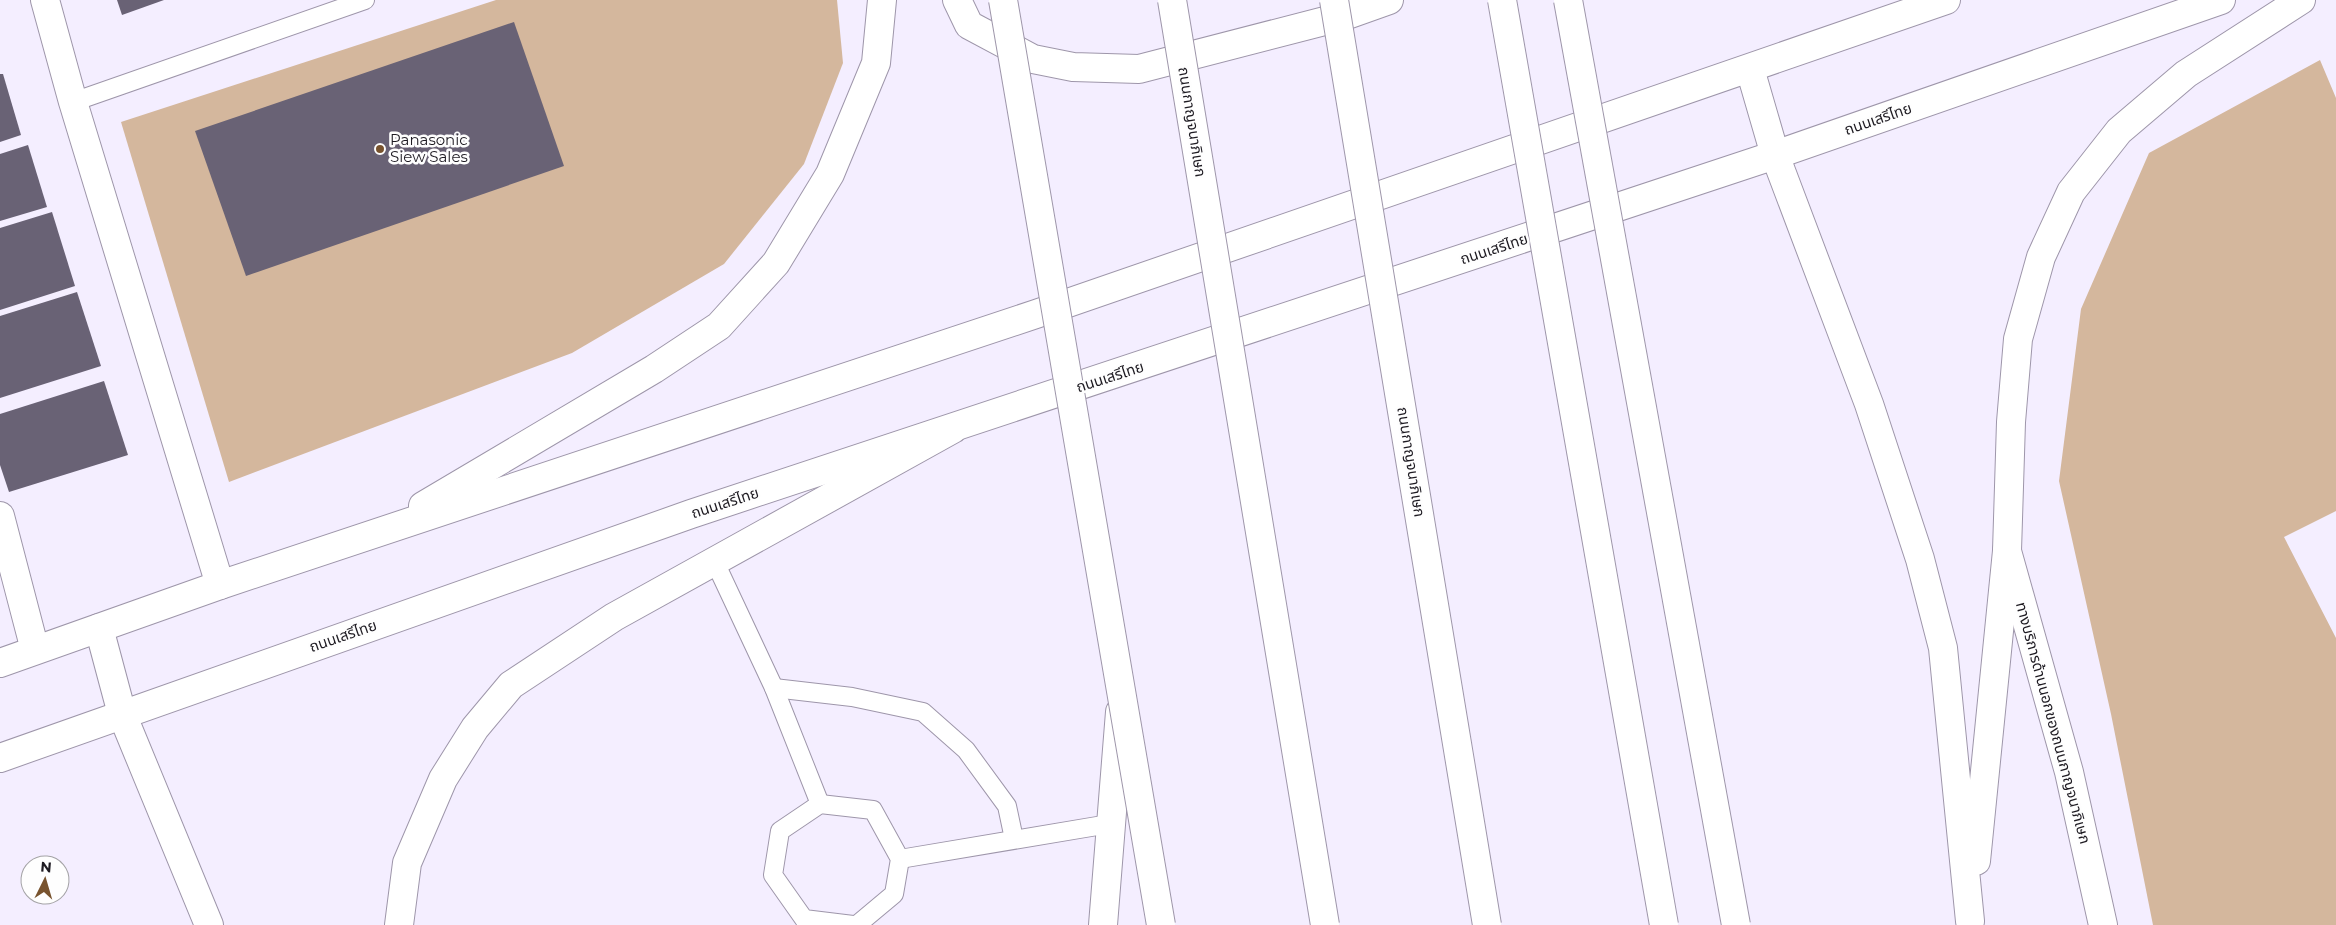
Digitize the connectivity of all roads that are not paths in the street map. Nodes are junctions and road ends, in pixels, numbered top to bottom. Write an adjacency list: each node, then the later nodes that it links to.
1 (45, 0): 15 (main road)
2 (365, 0): 15 (lane)
3 (882, 0): 19 (main road)
4 (957, 0): 8 (main road)
5 (1003, 0): 27 (main road, bridge)
6 (1172, 0): 40 (main road, ถนนกาญจนาภิเษก, bridge)
7 (1334, 0): 41 (main road, ถนนกาญจนาภิเษก, bridge)
8 (1390, 0)
9 (1502, 0): 42 (main road, bridge)
10 (1568, 0): 43 (main road, bridge)
11 (1946, 0): 14 (main road)
12 (2222, 0): 16 (main road, ถนนเสรีไทย)
13 (2301, 0): 20 (main road)
14 (1750, 68): 16 (main road); 19 (main road)
15 (73, 102): 22 (main road)
16 (1776, 155): 17 (main road, ถนนเสรีไทย); 34 (main road)
17 (953, 429): 21 (main road); 28 (main road, ถนนเสรีไทย)
18 (0, 516): 24 (main road)
19 (379, 532): 22 (main road)
20 (2007, 551): 34 (main road); 44 (main road, ทางบริการด้านนอกของถนนกาญจนาภิเษก)
21 (714, 560): 26 (lane); 36 (main road)
22 (220, 585): 23 (main road)
23 (99, 628): 24 (main road); 28 (main road)
24 (35, 650): 25 (main road)
25 (0, 663)
26 (774, 688): 30 (lane); 32 (lane)
27 (1122, 693): 38 (main road, bridge); 39 (main road, bridge)
28 (122, 714): 29 (main road, ถนนเสรีไทย); 35 (main road)
29 (0, 758)
30 (820, 804): 33 (lane); 37 (lane)
31 (1109, 824): 32 (lane)
32 (1014, 839): 33 (lane)
33 (900, 859): 37 (lane)
34 (1970, 923)
35 (209, 925)
36 (399, 925)
37 (855, 925)
38 (1103, 925)
39 (1161, 925)
40 (1325, 925)
41 (1487, 925)
42 (1664, 925)
43 (1736, 925)
44 (2103, 925)

